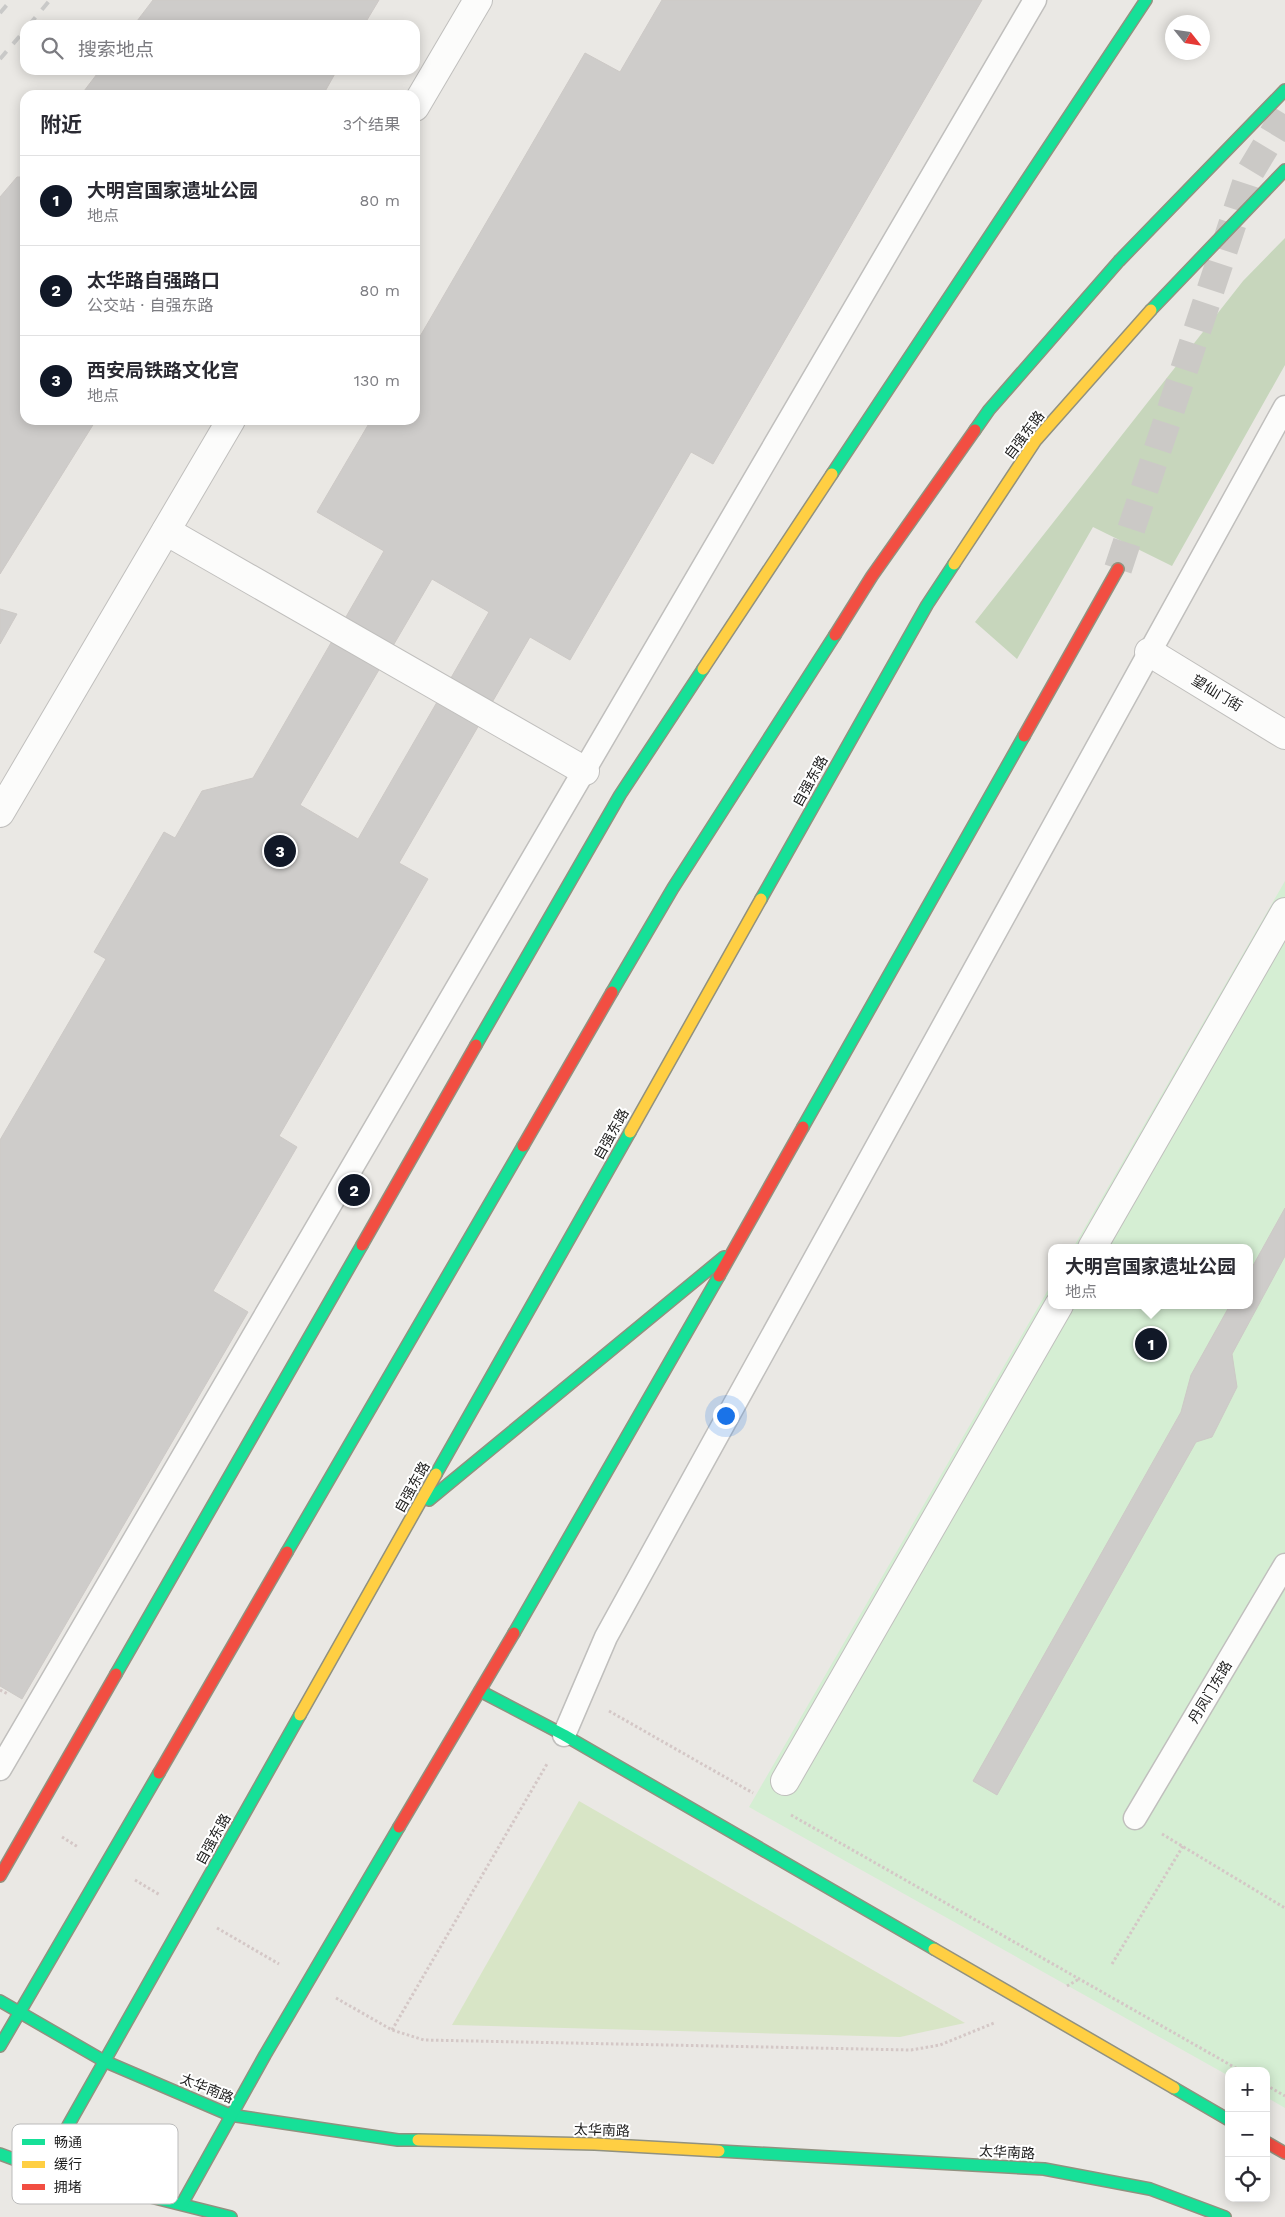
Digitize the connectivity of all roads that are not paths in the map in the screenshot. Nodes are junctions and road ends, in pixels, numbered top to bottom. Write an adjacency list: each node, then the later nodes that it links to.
1 (478, 0): 5 (street)
2 (1035, 0): 13 (lane)
3 (1146, 0): 26 (main road)
4 (1285, 90): 28 (main road)
5 (420, 98)
6 (1285, 170): 19 (main road, 自强东路)
7 (1285, 407): 11 (lane)
8 (228, 425): 9 (street)
9 (166, 531): 13 (street); 14 (street)
10 (1118, 569): 17 (main road)
11 (1149, 652): 12 (street, 望仙门街); 22 (lane)
12 (1285, 734)
13 (585, 771): 23 (lane)
14 (0, 813)
15 (1285, 912): 16 (street)
16 (1094, 1244)
17 (736, 1247): 19 (main road); 21 (main road)
18 (1057, 1309): 24 (street)
19 (416, 1510): 30 (main road, 自强东路)
20 (1285, 1565): 25 (lane, 丹凤门东路)
21 (480, 1691): 22 (main road); 31 (main road)
22 (564, 1735): 32 (main road)
23 (0, 1769)
24 (785, 1780)
25 (1136, 1818)
26 (0, 1876)
27 (0, 2001): 28 (main road, 太华南路)
28 (18, 2012): 29 (main road); 30 (main road, 太华南路)
29 (0, 2046)
30 (104, 2061): 31 (main road, 太华南路); 33 (main road, 自强东路)
31 (230, 2115): 39 (main road); 41 (main road, 太华南路)
32 (1225, 2118)
33 (69, 2124)
34 (1270, 2144): 35 (main road)
35 (1285, 2153)
36 (0, 2154): 37 (main road)
37 (12, 2158)
38 (178, 2203): 39 (main road)
39 (182, 2204): 40 (main road)
40 (231, 2217)
41 (1224, 2217)

